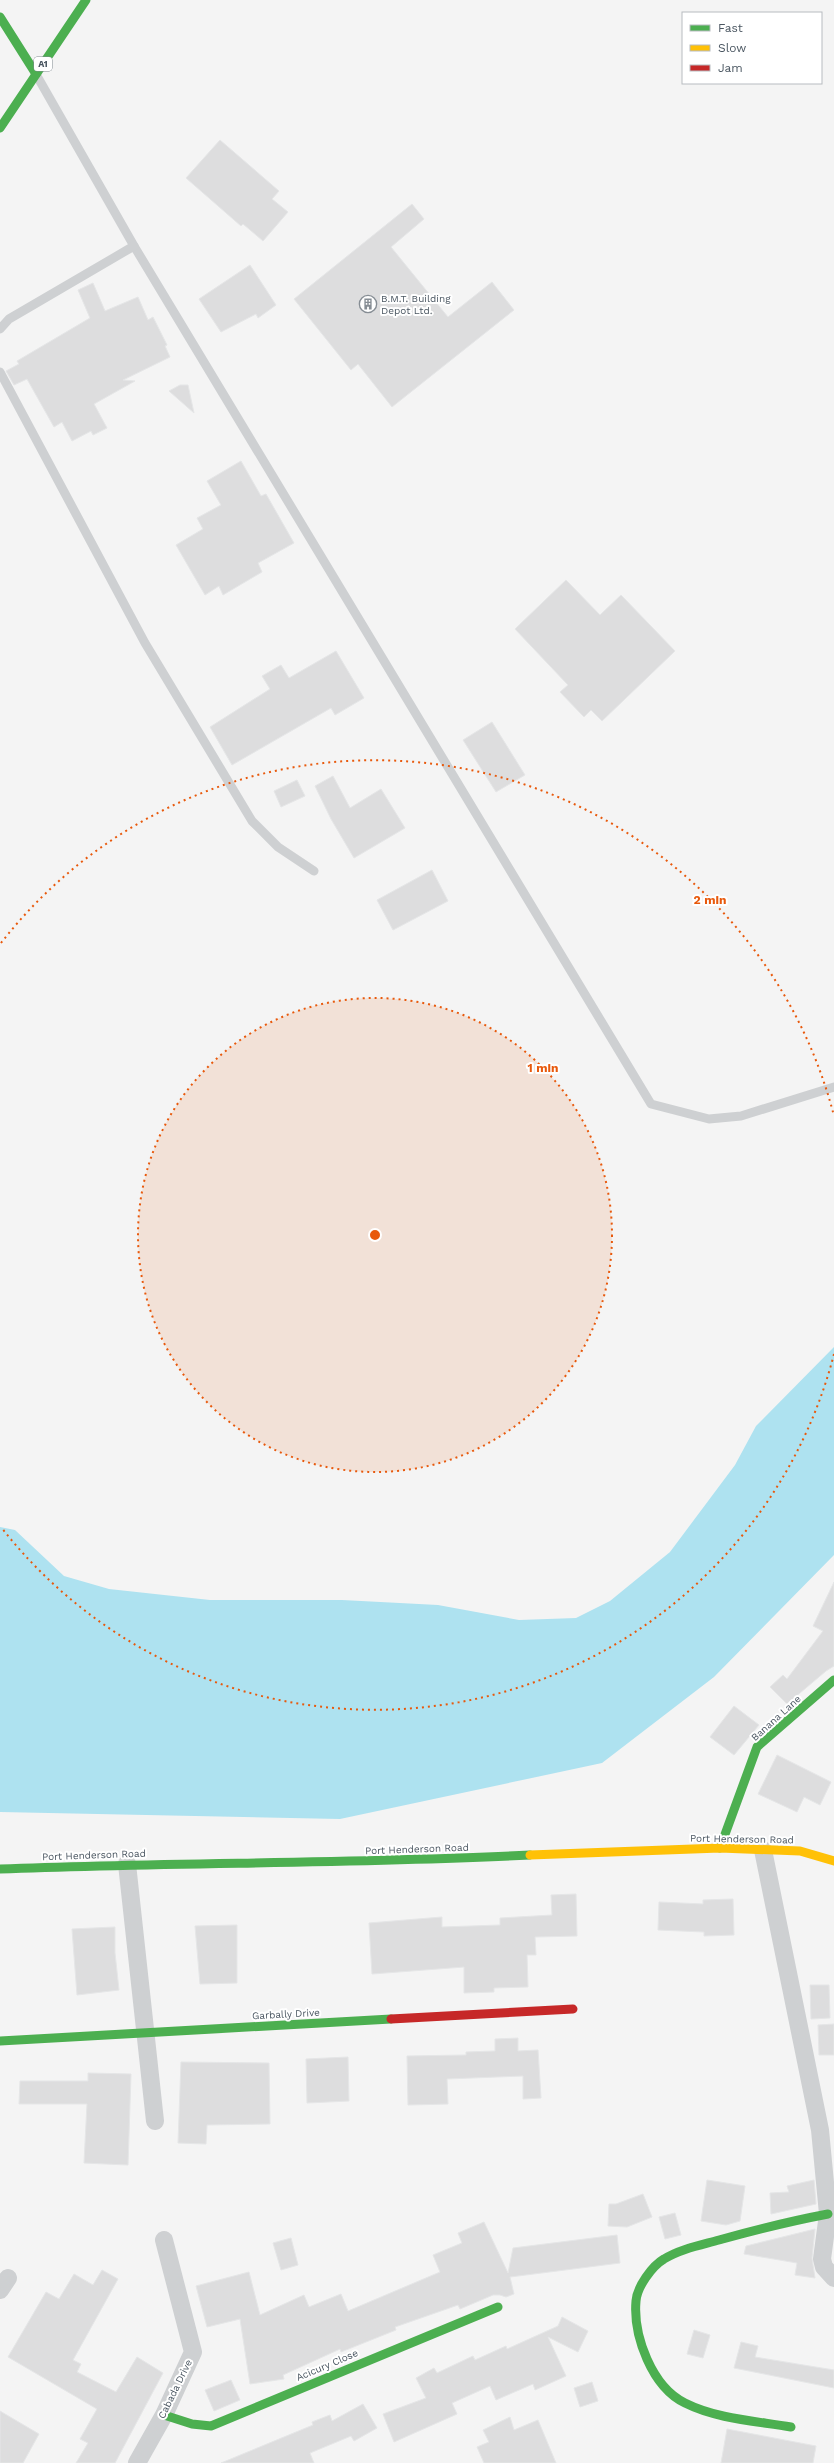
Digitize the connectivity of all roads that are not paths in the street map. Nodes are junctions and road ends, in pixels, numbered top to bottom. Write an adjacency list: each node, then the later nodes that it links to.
1 (86, 0): 3 (street, A1)
2 (0, 17): 3 (street)
3 (36, 74): 4 (street, A1); 5 (lane)
4 (0, 128)
5 (134, 246): 6 (lane); 9 (lane)
6 (0, 329)
7 (0, 372): 8 (lane)
8 (314, 871)
9 (834, 1087)
10 (834, 1680): 11 (street, Banana Lane)
11 (720, 1848): 13 (street, Port Henderson Road); 16 (street, Port Henderson Road)
12 (827, 1848): 14 (street)
13 (763, 1850): 14 (street, Port Henderson Road); 22 (street)
14 (800, 1851): 15 (street, Port Henderson Road)
15 (834, 1861)
16 (127, 1864): 17 (street, Port Henderson Road); 19 (street)
17 (0, 1869)
18 (573, 2009): 19 (street, Garbally Drive)
19 (146, 2033): 20 (street, Garbally Drive); 21 (street)
20 (0, 2041)
21 (155, 2121)
22 (827, 2131): 23 (street)
23 (828, 2214): 25 (street); 28 (street)
24 (164, 2240): 27 (street, Cabada Drive)
25 (834, 2278)
26 (498, 2307): 27 (street, Acicury Close)
27 (164, 2415): 29 (street, Cabada Drive)
28 (791, 2427)
29 (137, 2463)

